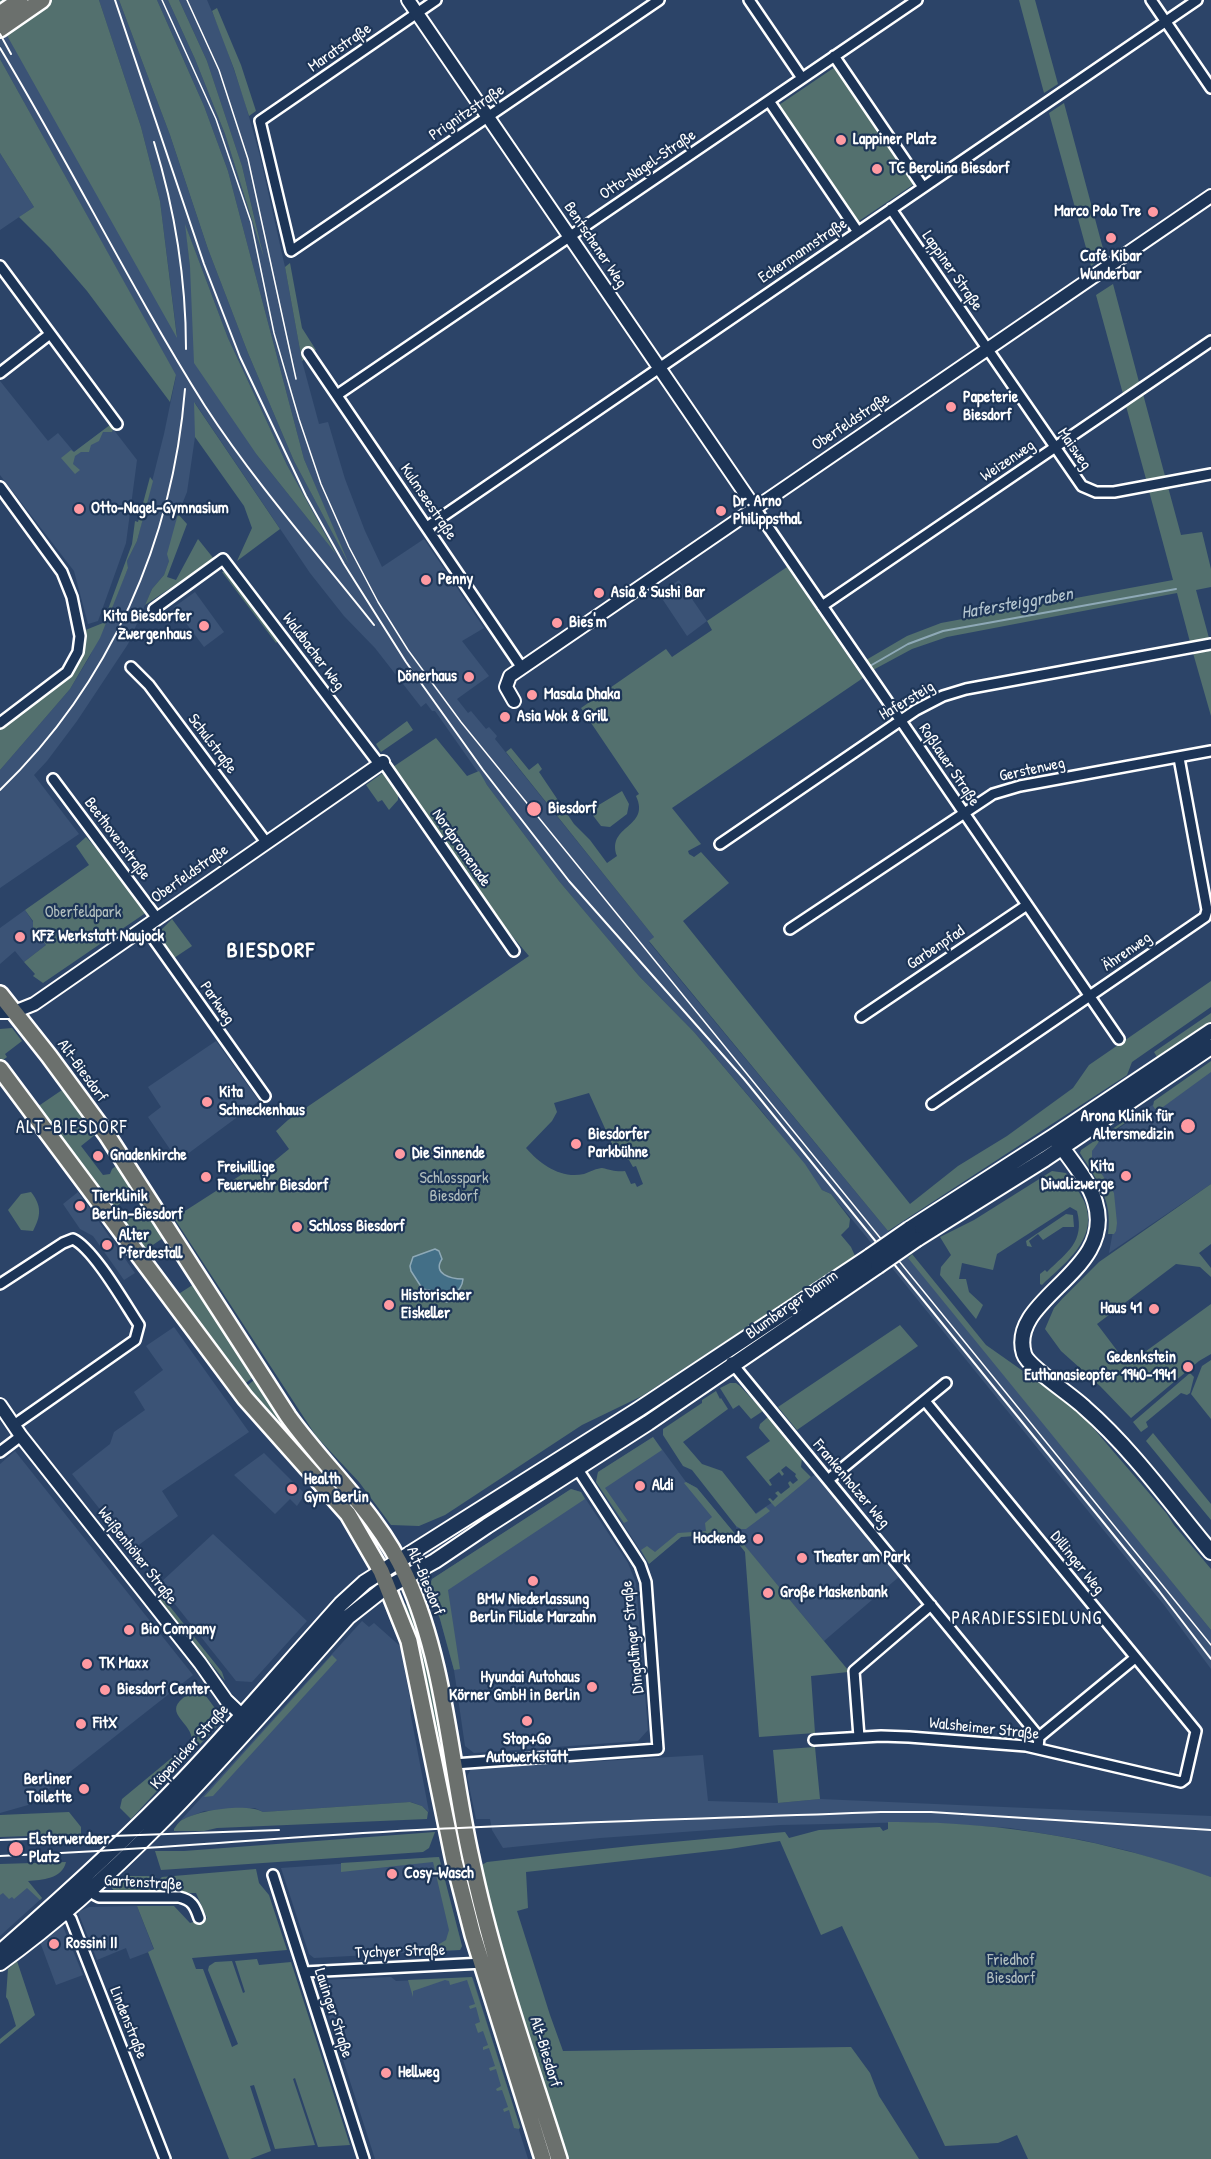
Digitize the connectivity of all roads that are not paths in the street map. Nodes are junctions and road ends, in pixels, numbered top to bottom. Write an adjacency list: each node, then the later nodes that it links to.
1 (42, 0): 9 (main road)
2 (408, 0): 10 (street, Bentschener Weg)
3 (436, 0): 10 (street, Maratstraße)
4 (659, 0): 17 (street, Prignitzstraße)
5 (749, 0): 14 (street)
6 (917, 0): 13 (street, Otto-Nagel-Straße)
7 (1151, 0): 11 (street)
8 (1197, 0): 11 (street, Eckermannstraße)
9 (13, 9): 12 (main road)
10 (417, 13): 17 (street, Bentschener Weg); 23 (street, Maratstraße)
11 (1166, 21): 15 (street); 18 (street, Eckermannstraße)
12 (0, 29)
13 (834, 56): 14 (street, Otto-Nagel-Straße); 18 (street)
14 (802, 78): 16 (street, Otto-Nagel-Straße)
15 (1211, 88)
16 (769, 101): 21 (street); 22 (street, Otto-Nagel-Straße)
17 (488, 117): 22 (street, Bentschener Weg); 23 (street, Prignitzstraße)
18 (923, 187): 20 (street, Eckermannstraße)
19 (1211, 196): 27 (street, Oberfeldstraße)
20 (891, 209): 21 (street, Eckermannstraße); 27 (street, Lappiner Straße)
21 (858, 232): 29 (street, Eckermannstraße)
22 (570, 237): 29 (street, Bentschener Weg); 31 (street, Otto-Nagel-Straße)
23 (291, 251)
24 (0, 266): 25 (street)
25 (50, 334): 30 (street); 32 (street)
26 (1211, 341): 33 (street, Weizenweg)
27 (988, 350): 33 (street, Maisweg); 36 (street, Oberfeldstraße)
28 (308, 353): 31 (street, Kulmseestraße)
29 (659, 368): 36 (street, Bentschener Weg); 37 (street, Eckermannstraße)
30 (0, 373)
31 (337, 395): 37 (street, Kulmseestraße)
32 (117, 424)
33 (1054, 448): 34 (street, Maisweg); 38 (street, Weizenweg)
34 (1211, 474)
35 (0, 487): 44 (street)
36 (755, 508): 38 (street, Roßlauer Straße); 42 (street, Oberfeldstraße)
37 (427, 527): 42 (street, Kulmseestraße)
38 (822, 606): 45 (street, Roßlauer Straße)
39 (154, 609): 48 (street, Waldbacher Weg)
40 (1211, 644): 45 (street, Hafersteig)
41 (131, 667): 51 (street, Schulstraße)
42 (522, 668): 43 (street, Oberfeldstraße)
43 (514, 701)
44 (1, 719)
45 (901, 720): 50 (street, Roßlauer Straße); 52 (street, Hafersteig)
46 (1211, 752): 47 (street, Gerstenweg)
47 (1179, 758): 50 (street, Gerstenweg); 59 (street, Ährenweg)
48 (381, 763): 51 (street, Oberfeldstraße); 57 (street, Nordpromenade)
49 (53, 779): 54 (street, Beethovenstraße)
50 (963, 812): 53 (street, Roßlauer Straße); 56 (street, Gerstenweg)
51 (266, 842): 54 (street, Oberfeldstraße)
52 (720, 844)
53 (1027, 905): 59 (street, Roßlauer Straße); 61 (street, Garbenpfad)
54 (156, 917): 55 (street, Oberfeldstraße)
55 (145, 927): 60 (street, Oberfeldstraße); 66 (street, Parkweg)
56 (790, 929)
57 (514, 951)
58 (0, 994): 60 (main road, Alt-Biesdorf)
59 (1090, 996): 63 (street, Roßlauer Straße); 67 (street, Ährenweg)
60 (7, 1012): 85 (main road, Alt-Biesdorf)
61 (861, 1017)
62 (1211, 1031): 68 (main road, Blumberger Damm)
63 (1119, 1039)
64 (1211, 1047): 68 (main road, Blumberger Damm)
65 (0, 1069): 86 (main road, Alt-Biesdorf)
66 (265, 1096)
67 (932, 1104)
68 (1058, 1142): 69 (main road, Blumberger Damm, bridge); 71 (main road)
69 (874, 1261): 72 (main road, Blumberger Damm); 73 (main road, Blumberger Damm)
70 (0, 1284): 77 (street)
71 (1023, 1344): 83 (main road); 84 (main road)
72 (725, 1353): 73 (street, Frankenholzer Weg); 78 (main road, Blumberger Damm)
73 (733, 1366): 81 (main road, Blumberger Damm); 82 (street, Frankenholzer Weg)
74 (946, 1383): 75 (street)
75 (925, 1401): 82 (street); 90 (street, Dillinger Weg)
76 (0, 1405): 77 (street, Weißenhöher Straße)
77 (14, 1425): 79 (street, Weißenhöher Straße)
78 (603, 1431): 81 (main road); 85 (main road, Blumberger Damm)
79 (21, 1436): 80 (street); 91 (street, Weißenhöher Straße)
80 (0, 1452)
81 (577, 1468): 87 (main road, Blumberger Damm); 97 (street, Dingolfinger Straße)
82 (828, 1480): 89 (street, Frankenholzer Weg)
83 (1211, 1540)
84 (1211, 1552)
85 (399, 1561): 86 (main road, Köpenicker Straße); 87 (main road, Alt-Biesdorf)
86 (381, 1572): 88 (main road, Alt-Biesdorf); 91 (main road, Köpenicker Straße)
87 (407, 1577): 88 (main road, Blumberger Damm); 97 (main road, Alt-Biesdorf)
88 (388, 1587): 92 (main road, Köpenicker Straße); 106 (main road, Alt-Biesdorf)
89 (931, 1605): 93 (street); 94 (street, Frankenholzer Weg)
90 (1135, 1658): 94 (street); 98 (street, Dillinger Weg)
91 (241, 1715): 92 (street, Weißenhöher Straße); 100 (main road, Köpenicker Straße)
92 (252, 1724): 100 (main road, Köpenicker Straße)
93 (859, 1737): 95 (street, Walsheimer Straße); 96 (street, Walsheimer Straße)
94 (1039, 1737): 96 (street)
95 (814, 1740)
96 (1038, 1749): 98 (street, Walsheimer Straße)
97 (454, 1764): 104 (main road, Alt-Biesdorf)
98 (1184, 1781)
99 (273, 1875): 107 (street, Lauinger Straße)
100 (86, 1885): 101 (main road, Köpenicker Straße); 102 (street, Gartenstraße)
101 (60, 1907): 103 (main road, Köpenicker Straße); 105 (main road, Köpenicker Straße); 108 (street, Lindenstraße)
102 (199, 1918)
103 (0, 1952)
104 (497, 1960): 106 (street, Tychyer Straße); 111 (main road, Alt-Biesdorf)
105 (0, 1963)
106 (481, 1964): 107 (street, Tychyer Straße); 110 (main road, Alt-Biesdorf)
107 (304, 1972): 109 (street, Lauinger Straße)
108 (165, 2159)
109 (364, 2159)
110 (543, 2159)
111 (559, 2159)

